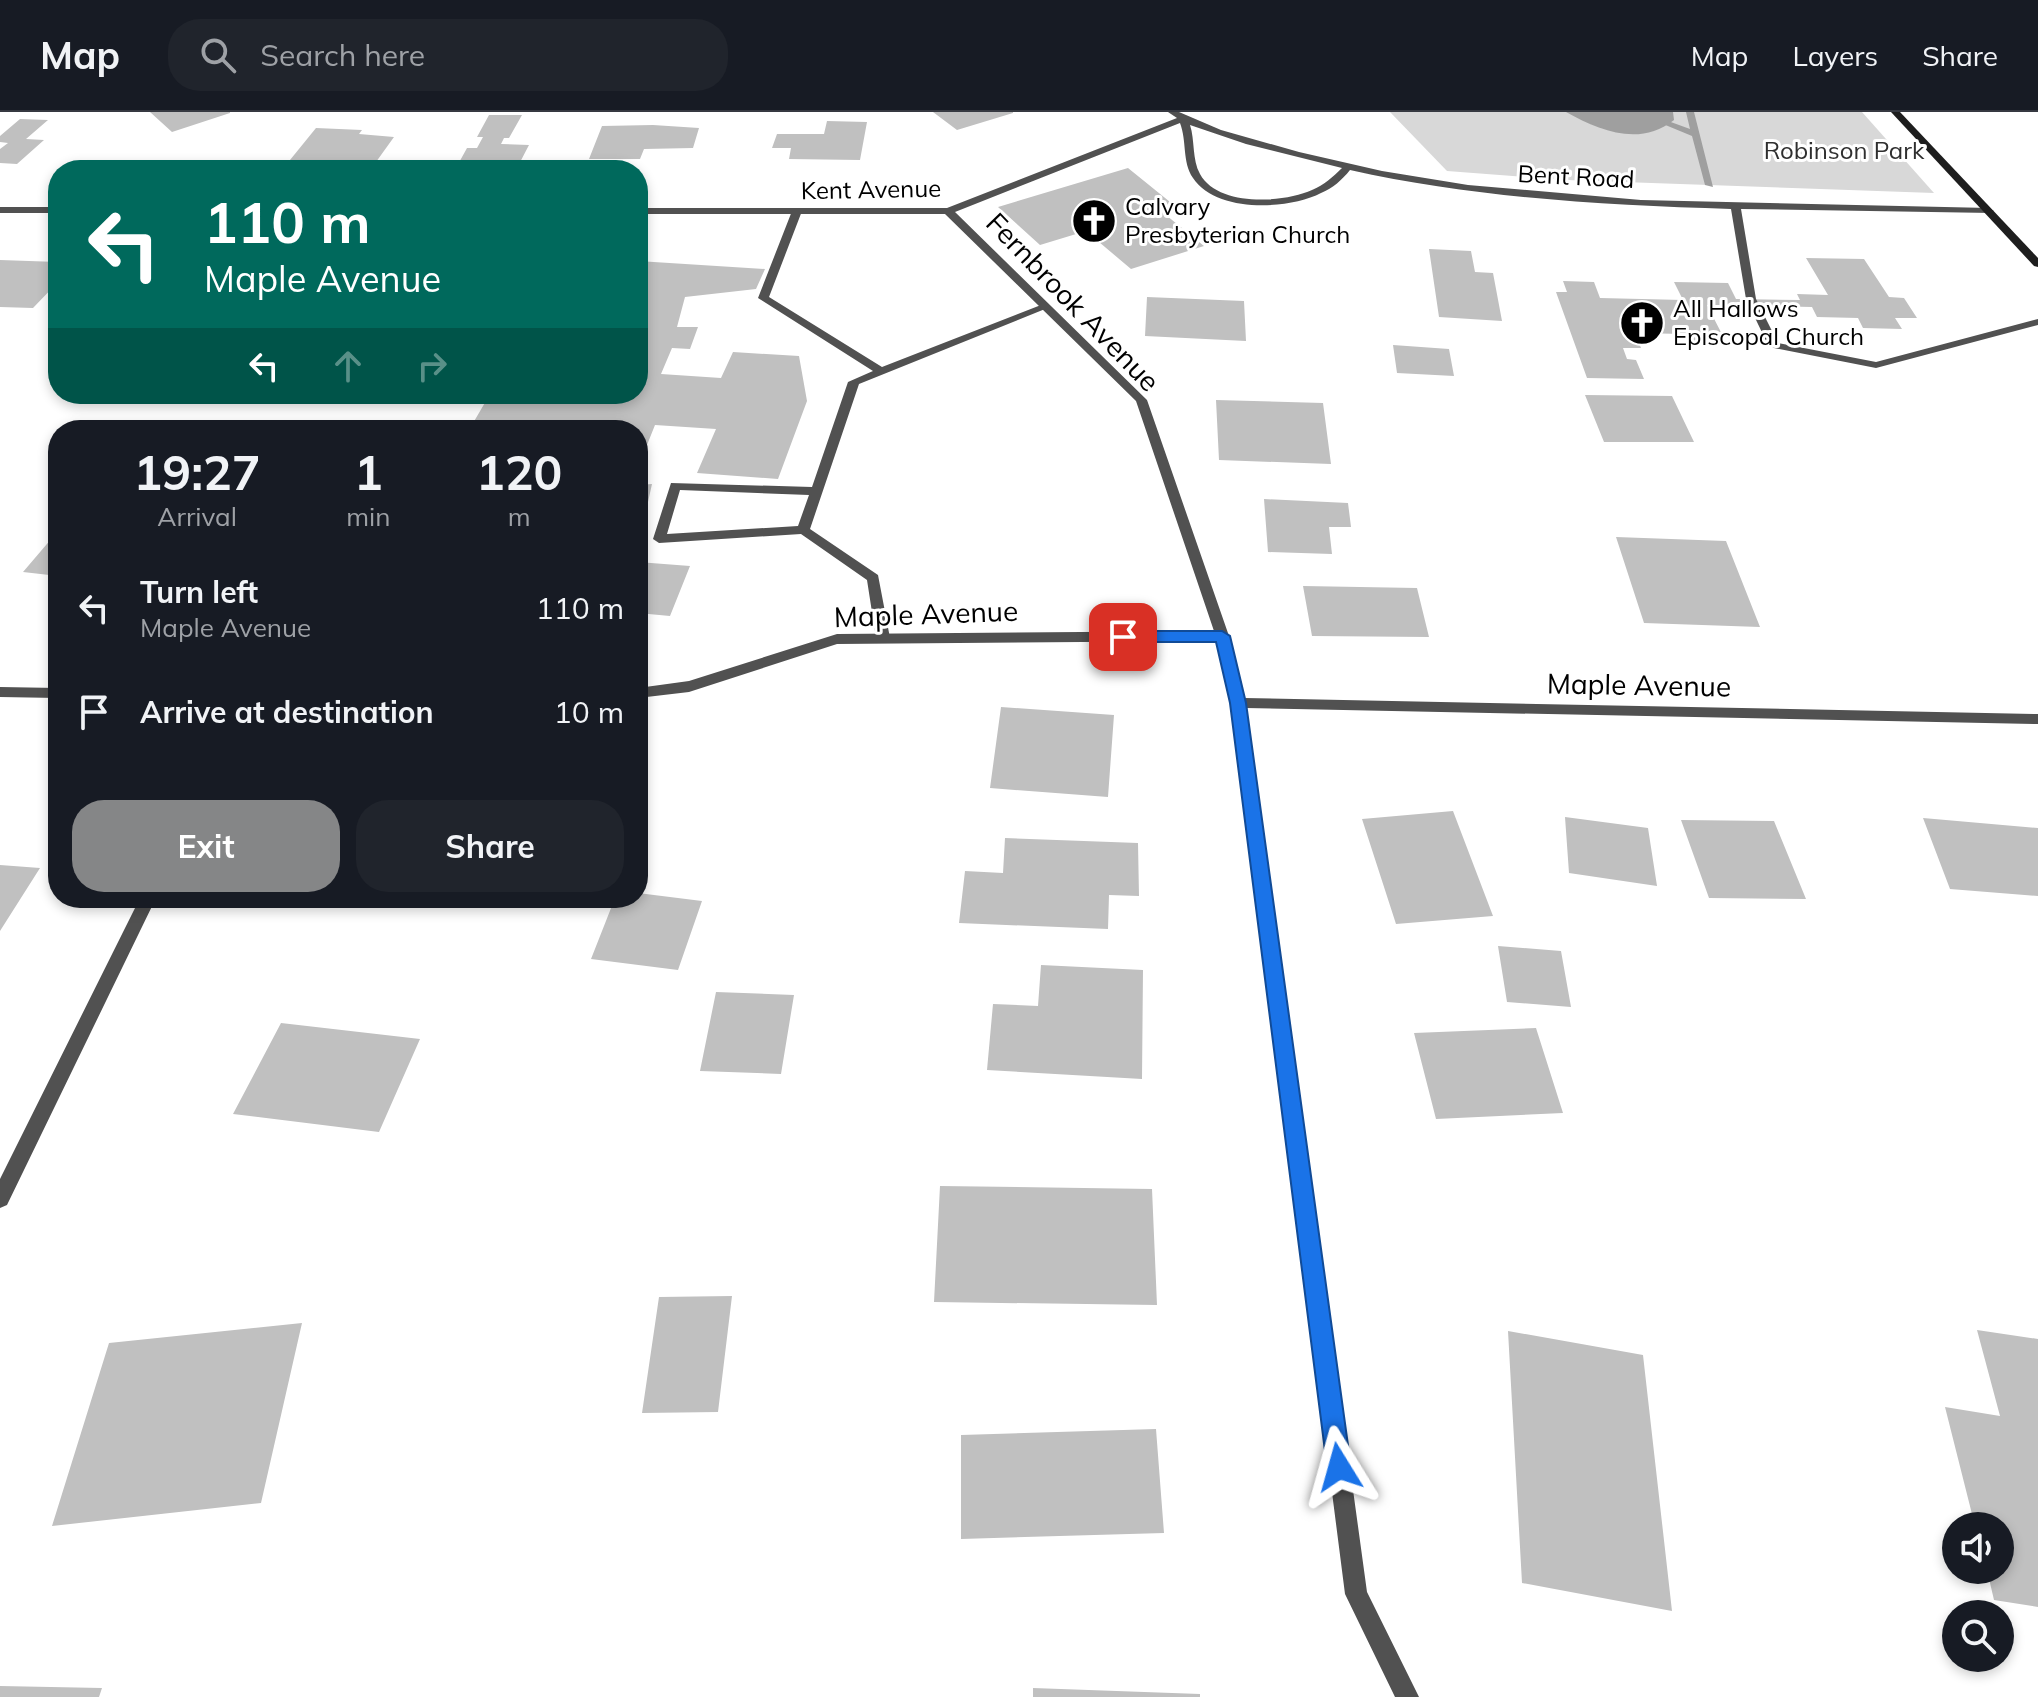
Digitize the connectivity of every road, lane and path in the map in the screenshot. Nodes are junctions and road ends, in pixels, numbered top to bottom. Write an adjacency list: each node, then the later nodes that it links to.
1 (1172, 112): 3 (street, Bent Road)
2 (1895, 112): 11 (main road)
3 (1183, 119): 4 (street, Bent Road); 4 (street); 10 (street, Kent Avenue)
4 (1346, 169): 5 (street, Bent Road)
5 (1735, 204): 11 (street, Bent Road); 14 (street)
6 (0, 210): 7 (street)
7 (48, 210)
8 (648, 211): 9 (street, Kent Avenue)
9 (797, 211): 10 (street, Kent Avenue); 15 (street)
10 (948, 211): 13 (street, Fernbrook Avenue)
11 (1989, 211): 12 (main road)
12 (2038, 264)
13 (1045, 307): 15 (street); 18 (street, Fernbrook Avenue)
14 (2038, 322)
15 (881, 371): 16 (street)
16 (817, 491): 17 (street); 17 (street)
17 (803, 530): 19 (street)
18 (1222, 636): 19 (street, Maple Avenue); 23 (street, Fernbrook Avenue)
19 (883, 638): 22 (street, Maple Avenue)
20 (0, 692): 21 (street)
21 (48, 693)
22 (648, 693)
23 (1238, 703): 24 (street, Maple Avenue); 27 (street, Fernbrook Avenue)
24 (2038, 719)
25 (143, 908): 26 (street)
26 (0, 1199)
27 (1407, 1697)

